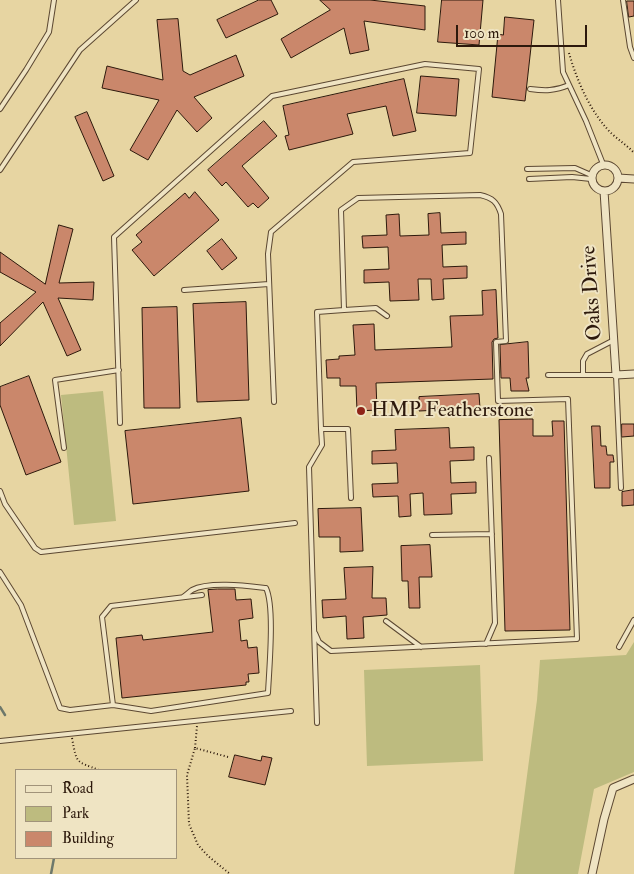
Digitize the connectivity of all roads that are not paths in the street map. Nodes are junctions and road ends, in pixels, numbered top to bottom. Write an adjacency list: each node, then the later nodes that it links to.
1 (54, 0): 8 (lane)
2 (136, 0): 11 (lane)
3 (558, 0): 6 (lane)
4 (623, 0): 5 (lane)
5 (634, 58)
6 (569, 85): 7 (lane); 9 (lane)
7 (530, 89)
8 (0, 109)
9 (603, 164): 12 (street); 13 (street)
10 (528, 169): 12 (lane)
11 (0, 170)
12 (591, 177): 14 (lane); 16 (street)
13 (618, 178): 15 (street); 16 (street)
14 (529, 179)
15 (634, 179)
16 (604, 191): 21 (street, Oaks Drive)
17 (269, 284): 18 (lane); 22 (lane); 27 (lane)
18 (184, 290)
19 (344, 310): 20 (lane); 29 (lane); 44 (lane)
20 (387, 316)
21 (614, 340): 25 (lane); 26 (street, Oaks Drive)
22 (118, 370): 28 (lane); 30 (lane)
23 (548, 374): 25 (lane)
24 (634, 374): 26 (street)
25 (583, 375): 26 (lane)
26 (616, 375): 32 (lane)
27 (274, 402)
28 (120, 423)
29 (321, 429): 34 (lane); 43 (lane)
30 (64, 448)
31 (489, 458): 36 (lane)
32 (621, 488)
33 (0, 490): 35 (lane)
34 (351, 498)
35 (295, 523)
36 (492, 534): 37 (lane); 44 (lane)
37 (432, 535)
38 (0, 572): 47 (lane)
39 (202, 595): 40 (lane)
40 (183, 597): 47 (lane); 47 (lane)
41 (634, 620): 46 (lane)
42 (386, 621): 45 (lane)
43 (314, 633): 45 (lane); 49 (lane)
44 (486, 644): 45 (lane)
45 (421, 647)
46 (619, 647)
47 (113, 705)
48 (291, 711): 50 (lane)
49 (317, 723)
50 (0, 740)
51 (634, 779): 52 (street)
52 (592, 874)

